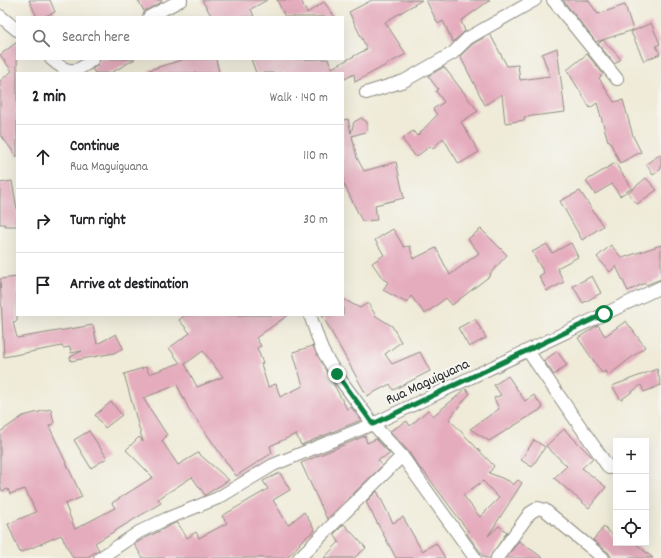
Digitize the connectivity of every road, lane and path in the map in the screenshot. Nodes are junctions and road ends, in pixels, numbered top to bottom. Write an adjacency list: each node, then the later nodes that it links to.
1 (181, 0): 5 (street)
2 (535, 0): 10 (street)
3 (553, 0): 9 (street)
4 (0, 16): 6 (street)
5 (151, 16)
6 (16, 29)
7 (52, 60): 8 (street)
8 (92, 60)
9 (617, 79)
10 (366, 93)
11 (661, 288): 13 (street, Rua Maguiguana)
12 (310, 316): 14 (street)
13 (528, 351): 14 (street, Rua Maguiguana); 16 (street)
14 (373, 424): 15 (street); 17 (street, Rua Maguiguana)
15 (402, 456): 18 (street); 19 (street)
16 (609, 468)
17 (100, 558)
18 (299, 558)
19 (475, 558)
20 (497, 558): 21 (street)
21 (602, 558)

